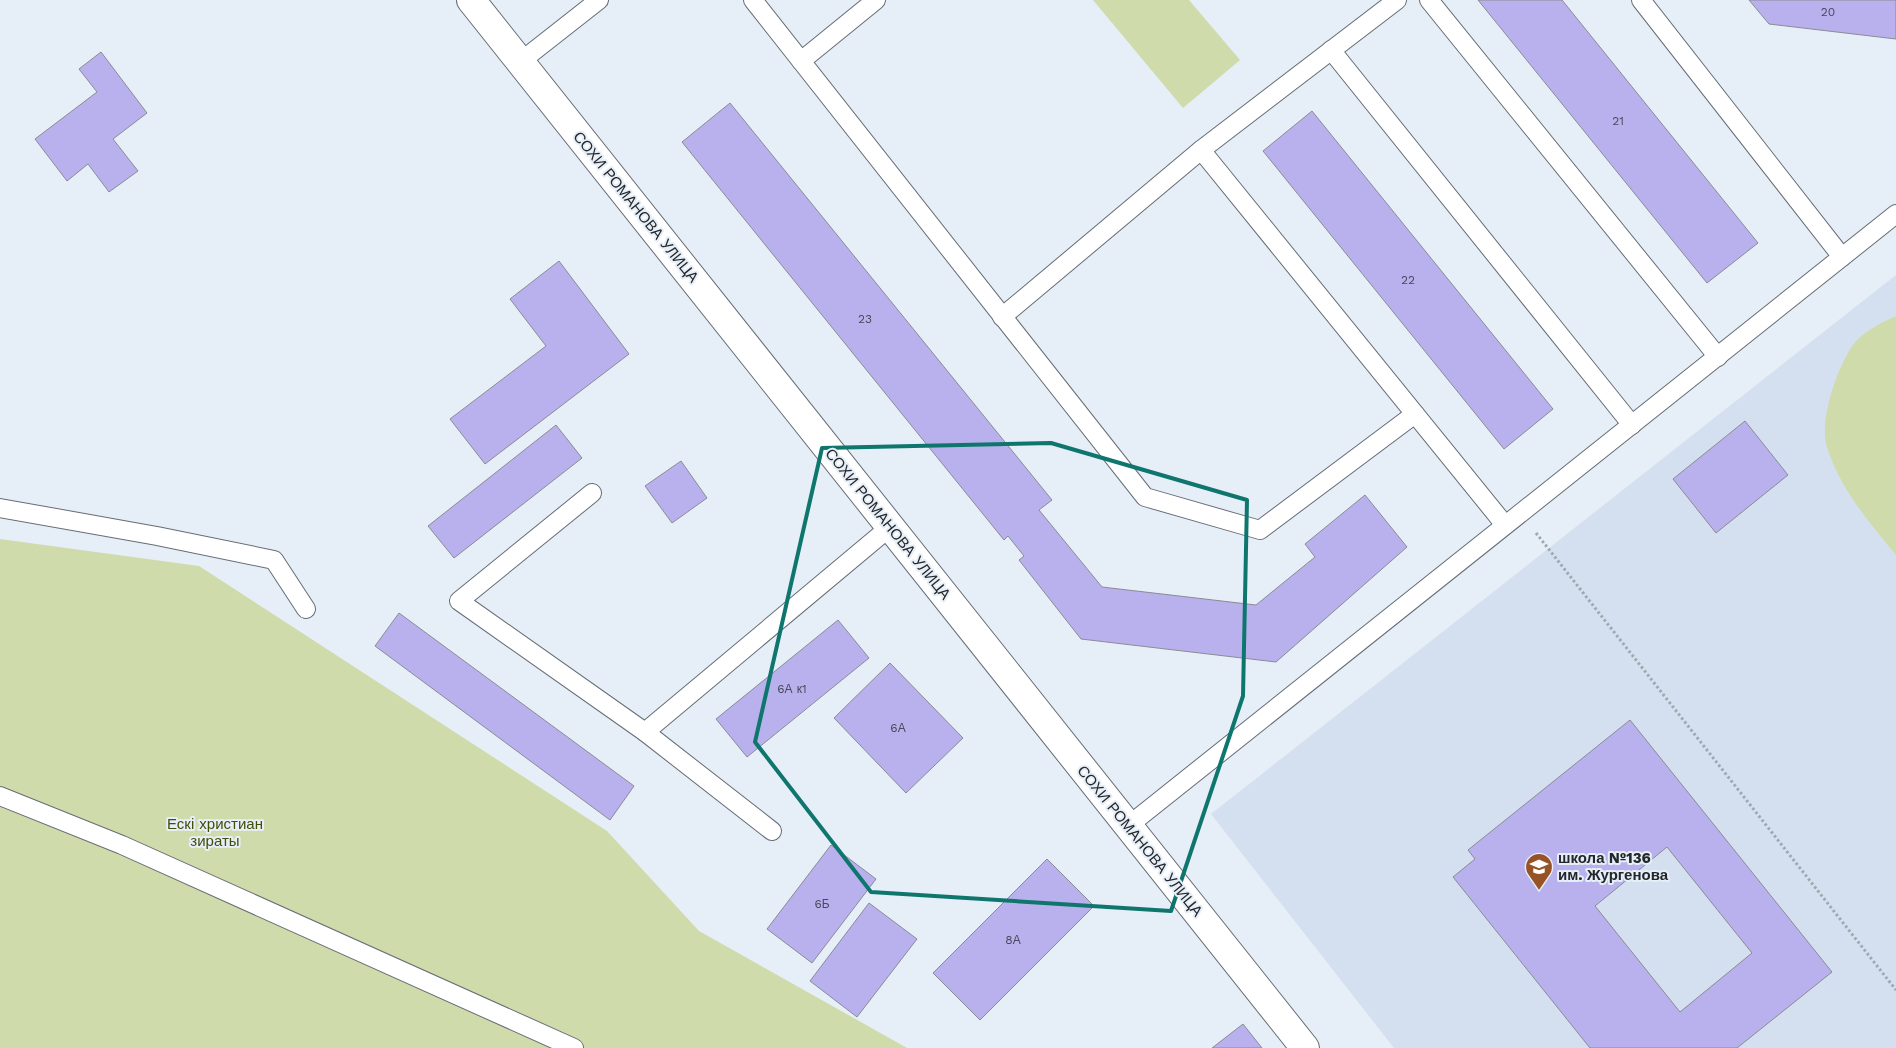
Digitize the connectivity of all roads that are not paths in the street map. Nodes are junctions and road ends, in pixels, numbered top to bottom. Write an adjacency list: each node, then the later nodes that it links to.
1 (471, 0): 10 (street, СОХИ РОМАНОВА УЛИЦА)
2 (599, 0): 10 (lane)
3 (753, 0): 9 (lane)
4 (876, 0): 9 (lane)
5 (1397, 0): 8 (lane)
6 (1429, 0): 15 (lane)
7 (1641, 0): 13 (lane)
8 (1331, 50): 11 (lane); 17 (lane)
9 (801, 61): 14 (lane)
10 (520, 62): 21 (street, СОХИ РОМАНОВА УЛИЦА)
11 (1201, 150): 14 (lane); 16 (lane)
12 (1896, 214): 13 (lane)
13 (1842, 257): 15 (lane)
14 (1002, 316): 16 (lane)
15 (1718, 357): 17 (lane)
16 (1415, 414): 20 (lane)
17 (1632, 425): 20 (lane)
18 (592, 493): 23 (lane)
19 (0, 508): 22 (lane)
20 (1505, 525): 25 (lane)
21 (890, 527): 23 (lane); 25 (street, СОХИ РОМАНОВА УЛИЦА)
22 (306, 609)
23 (644, 732): 26 (lane)
24 (0, 796): 27 (lane)
25 (1128, 826): 28 (street, СОХИ РОМАНОВА УЛИЦА)
26 (772, 831)
27 (574, 1048)
28 (1305, 1048)

